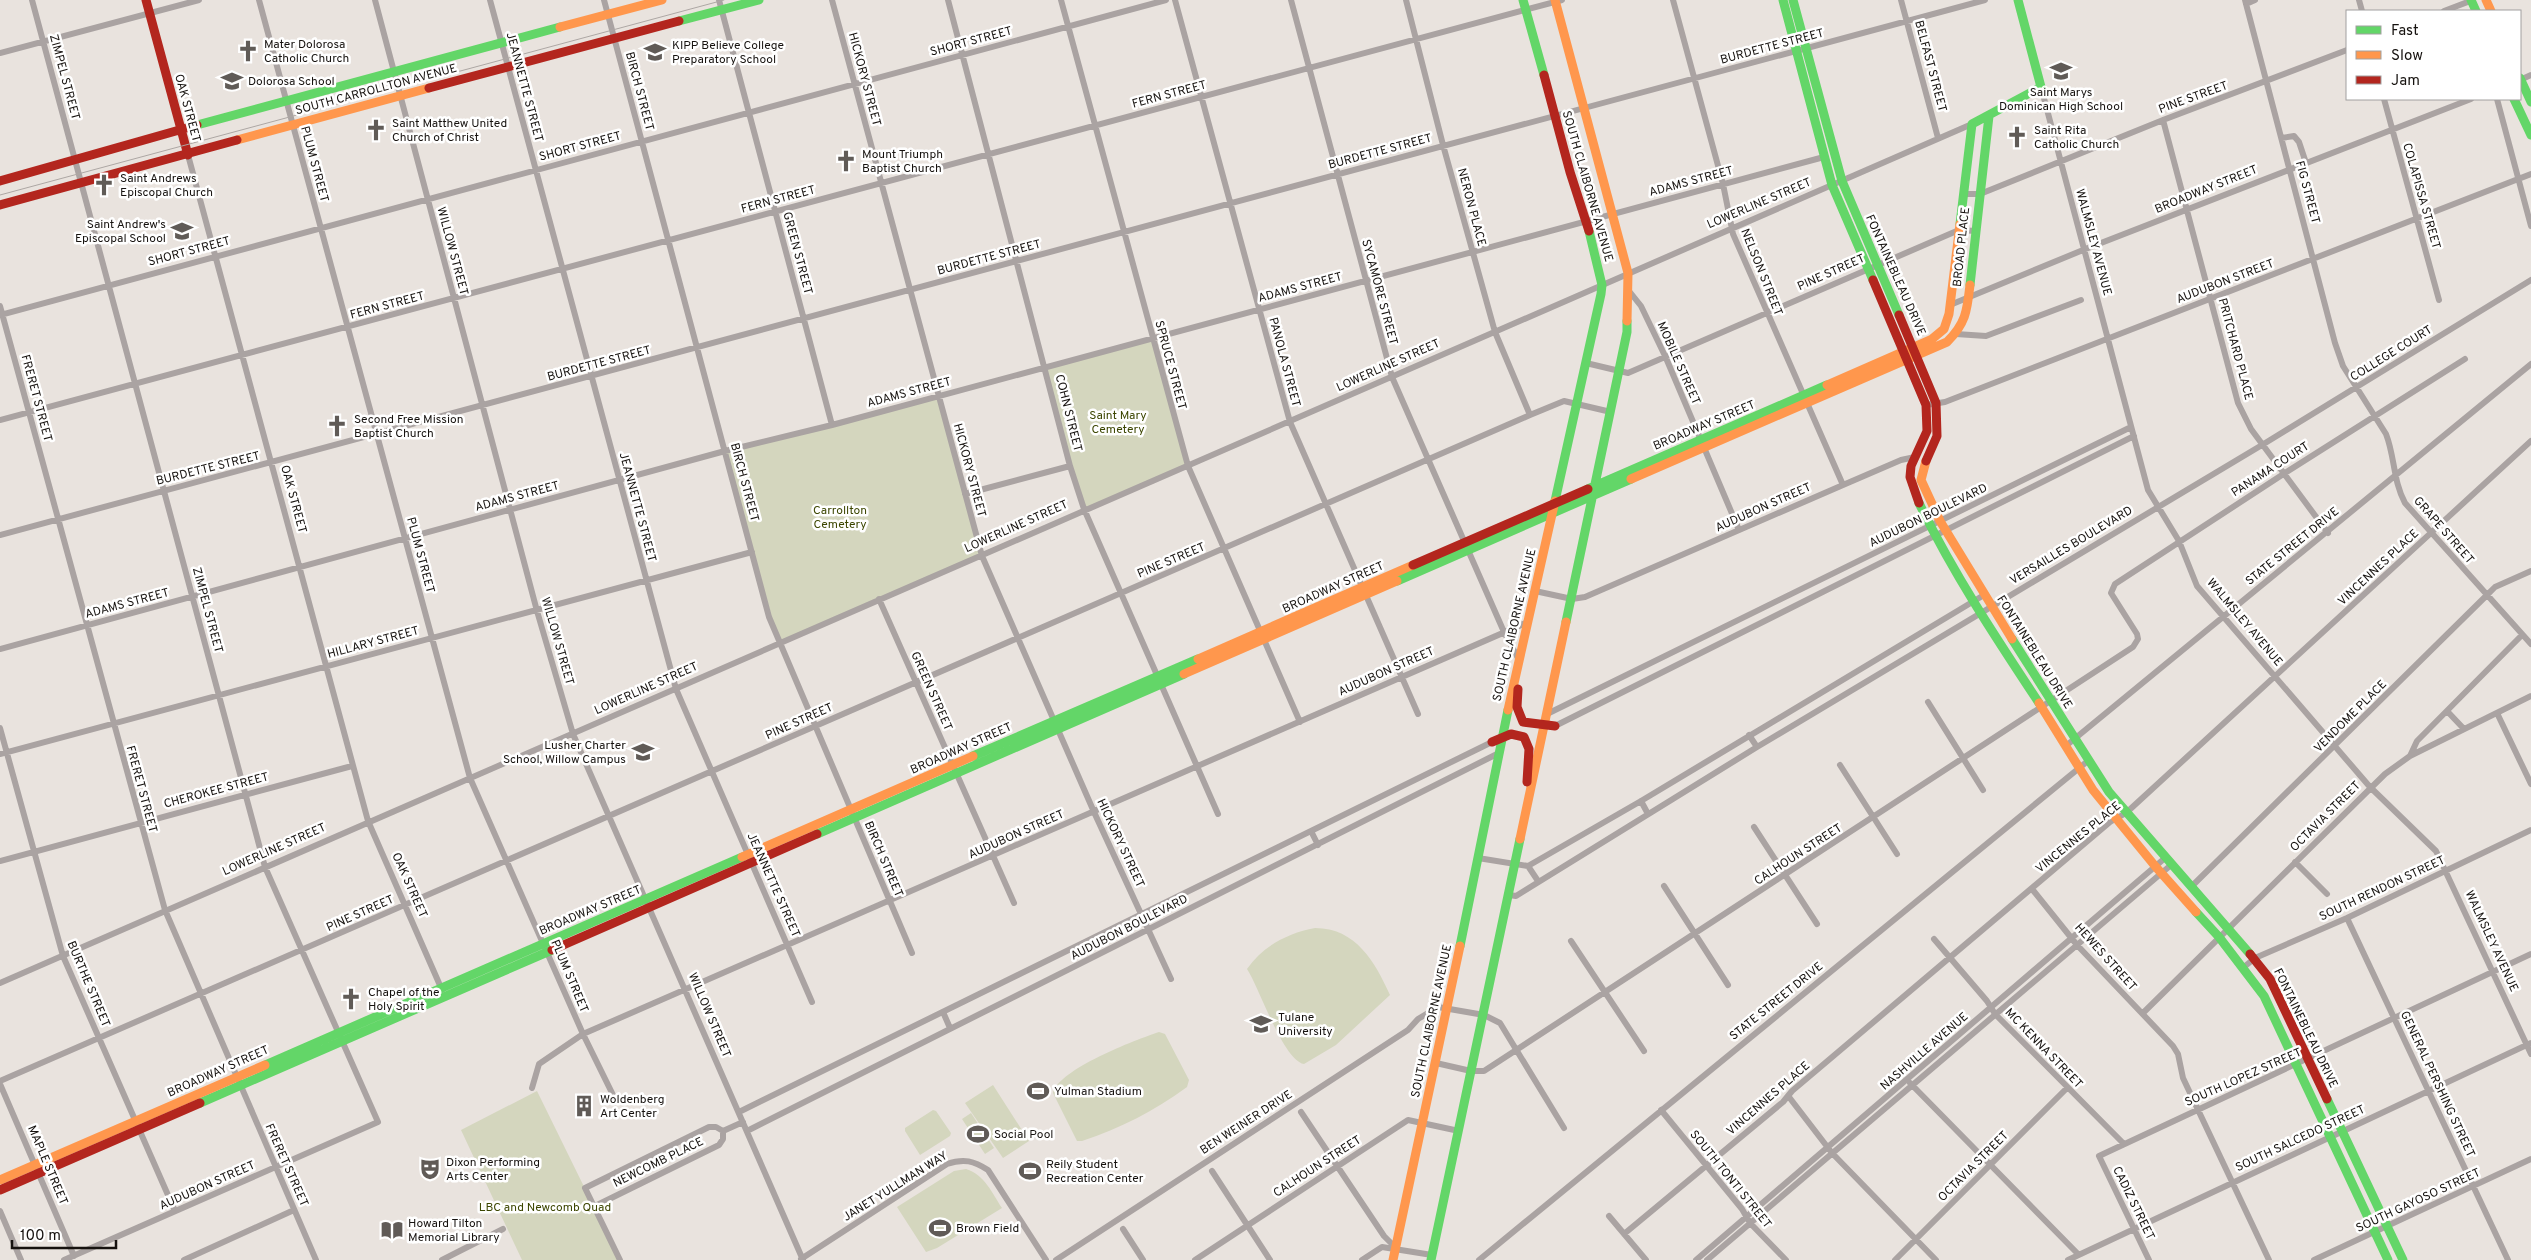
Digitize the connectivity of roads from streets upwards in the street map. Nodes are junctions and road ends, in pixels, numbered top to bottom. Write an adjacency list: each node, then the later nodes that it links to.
1 (32, 0): 38 (street, ZIMPEL STREET)
2 (146, 0): 32 (street, OAK STREET)
3 (199, 0): 32 (street)
4 (259, 0): 55 (street, PLUM STREET)
5 (375, 0): 47 (street, WILLOW STREET)
6 (490, 0): 39 (street, JEANNETTE STREET)
7 (604, 0): 33 (street, BIRCH STREET)
8 (662, 0): 33 (street, SOUTH CARROLLTON AVENUE)
9 (719, 0): 29 (street, GREEN STREET)
10 (758, 0): 29 (street, SOUTH CARROLLTON AVENUE)
11 (832, 0): 51 (street, HICKORY STREET)
12 (948, 0): 44 (street, COHN STREET)
13 (1061, 0): 35 (street, SPRUCE STREET)
14 (1166, 0): 35 (street, SHORT STREET)
15 (1175, 0): 54 (street, PANOLA STREET)
16 (1291, 0): 46 (street, SYCAMORE STREET)
17 (1406, 0): 37 (street, NERON PLACE)
18 (1523, 0): 30 (street, SOUTH CLAIBORNE AVENUE)
19 (1673, 0): 48 (street, NELSON STREET)
20 (1782, 0): 42 (street, FONTAINEBLEAU DRIVE)
21 (1793, 0): 40 (street, FONTAINEBLEAU DRIVE)
22 (1901, 0): 34 (street, BELFAST STREET)
23 (1985, 0): 34 (street, BURDETTE STREET)
24 (2018, 0): 52 (street, WALMSLEY AVENUE)
25 (2255, 0): 28 (street)
26 (2472, 0): 31 (street)
27 (1558, 1): 30 (street, FERN STREET); 61 (street, SOUTH CLAIBORNE AVENUE)
28 (2245, 2): 50 (street, FIG STREET)
29 (722, 10): 36 (street, SOUTH CARROLLTON AVENUE); 62 (street, GREEN STREET)
30 (1526, 10): 37 (street, FERN STREET); 63 (street, SOUTH CLAIBORNE AVENUE)
31 (2447, 10)
32 (149, 13): 38 (street); 70 (street, OAK STREET)
33 (608, 14): 36 (street, BIRCH STREET); 39 (street, SOUTH CARROLLTON AVENUE)
34 (1907, 21): 40 (street, BURDETTE STREET); 72 (street, BELFAST STREET)
35 (1068, 26): 44 (street, SHORT STREET); 68 (street, SPRUCE STREET)
36 (615, 39): 45 (street, SOUTH CARROLLTON AVENUE); 74 (street, BIRCH STREET)
37 (1417, 39): 46 (street, FERN STREET); 75 (street, NERON PLACE)
38 (43, 41): 43 (street); 79 (street, ZIMPEL STREET)
39 (502, 43): 45 (street, JEANNETTE STREET); 47 (street, SOUTH CARROLLTON AVENUE)
40 (1806, 48): 42 (street, BURDETTE STREET); 88 (street, FONTAINEBLEAU DRIVE)
41 (2346, 50): 50 (street, PINE STREET)
42 (1796, 51): 48 (street, BURDETTE STREET); 78 (street, FONTAINEBLEAU DRIVE)
43 (0, 53)
44 (962, 55): 51 (street, SHORT STREET); 76 (street, COHN STREET)
45 (508, 66): 53 (street, SOUTH CARROLLTON AVENUE); 83 (street, JEANNETTE STREET)
46 (1308, 68): 54 (street, FERN STREET); 84 (street, SYCAMORE STREET)
47 (394, 72): 53 (street, WILLOW STREET); 55 (street, SOUTH CARROLLTON AVENUE)
48 (1694, 78): 61 (street, BURDETTE STREET); 91 (street, NELSON STREET)
49 (2521, 81): 60 (street)
50 (2266, 82): 65 (street, PINE STREET); 73 (street, FIG STREET)
51 (855, 84): 62 (street, SHORT STREET); 90 (street, HICKORY STREET)
52 (2041, 87): 64 (street, LOWERLINE STREET); 80 (street, WALMSLEY AVENUE)
53 (400, 96): 66 (street, SOUTH CARROLLTON AVENUE); 95 (street, WILLOW STREET)
54 (1201, 97): 68 (street, FERN STREET); 96 (street, PANOLA STREET)
55 (286, 100): 66 (street, PLUM STREET); 70 (street, SOUTH CARROLLTON AVENUE)
56 (2384, 100): 69 (street, COLAPISSA STREET)
57 (2468, 100): 69 (street, BROADWAY STREET)
58 (2497, 100): 87 (street)
59 (2514, 100): 71 (street)
60 (2531, 102)
61 (1584, 108): 63 (street, BURDETTE STREET); 100 (street, SOUTH CLAIBORNE AVENUE)
62 (749, 112): 74 (street, SHORT STREET); 99 (street, GREEN STREET)
63 (1554, 116): 75 (street, BURDETTE STREET); 102 (street, SOUTH CLAIBORNE AVENUE)
64 (1989, 116): 67 (street, LOWERLINE STREET); 94 (street, BROAD PLACE)
65 (2163, 120): 80 (street, PINE STREET); 98 (street, PRITCHARD PLACE)
66 (293, 124): 77 (street, SOUTH CARROLLTON AVENUE); 104 (street, PLUM STREET)
67 (1972, 124): 72 (street, LOWERLINE STREET); 93 (street, BROAD PLACE)
68 (1095, 126): 76 (street, FERN STREET); 108 (street, SPRUCE STREET)
69 (2392, 129): 81 (street, BROADWAY STREET); 101 (street, COLAPISSA STREET)
70 (181, 130): 77 (street, OAK STREET); 79 (street, SOUTH CARROLLTON AVENUE)
71 (2531, 135)
72 (1938, 138): 88 (street, LOWERLINE STREET)
73 (2282, 138): 81 (street); 82 (street, FIG STREET)
74 (642, 141): 83 (street, SHORT STREET); 109 (street, BIRCH STREET)
75 (1443, 145): 84 (street, BURDETTE STREET); 111 (street, NERON PLACE)
76 (989, 154): 90 (street, FERN STREET); 114 (street, COHN STREET)
77 (188, 155): 89 (street, SOUTH CARROLLTON AVENUE); 112 (street, OAK STREET)
78 (1824, 157): 91 (street, ADAMS STREET); 92 (street, FONTAINEBLEAU DRIVE)
79 (75, 160): 86 (street, SOUTH CARROLLTON AVENUE); 89 (street, ZIMPEL STREET)
80 (2059, 161): 94 (street, PINE STREET); 110 (street, WALMSLEY AVENUE)
81 (2306, 163): 82 (street, BROADWAY STREET)
82 (2290, 169): 98 (street, BROADWAY STREET); 113 (street, FIG STREET)
83 (536, 170): 95 (street, SHORT STREET); 117 (street, JEANNETTE STREET)
84 (1337, 174): 96 (street, BURDETTE STREET); 120 (street, SYCAMORE STREET)
85 (2531, 174): 87 (street, AUDUBON STREET)
86 (0, 180)
87 (2517, 180): 101 (street, AUDUBON STREET); 103 (street)
88 (1842, 181): 92 (street, LOWERLINE STREET); 115 (street, FONTAINEBLEAU DRIVE)
89 (81, 183): 97 (street, SOUTH CARROLLTON AVENUE); 121 (street, ZIMPEL STREET)
90 (881, 183): 99 (street, FERN STREET); 123 (street, HICKORY STREET)
91 (1723, 184): 100 (street, ADAMS STREET); 105 (street, NELSON STREET)
92 (1832, 185): 105 (street, LOWERLINE STREET); 116 (street, FONTAINEBLEAU DRIVE)
93 (1963, 194): 94 (street, PINE STREET); 106 (street, BROAD PLACE)
94 (1980, 194): 107 (street, BROAD PLACE)
95 (428, 199): 104 (street, SHORT STREET); 126 (street, WILLOW STREET)
96 (1230, 203): 108 (street, BURDETTE STREET); 132 (street, PANOLA STREET)
97 (0, 205)
98 (2187, 210): 110 (street, BROADWAY STREET); 127 (street, PRITCHARD PLACE)
99 (775, 212): 109 (street, FERN STREET); 135 (street, GREEN STREET)
100 (1612, 214): 102 (street, ADAMS STREET); 118 (street, SOUTH CLAIBORNE AVENUE)
101 (2417, 217): 113 (street, AUDUBON STREET); 129 (street, COLAPISSA STREET)
102 (1587, 221): 111 (street, ADAMS STREET); 122 (street, SOUTH CLAIBORNE AVENUE)
103 (2531, 226)
104 (321, 228): 112 (street, SHORT STREET); 136 (street, PLUM STREET)
105 (1732, 228): 118 (street, LOWERLINE STREET); 133 (street, NELSON STREET)
106 (1959, 230): 107 (street, PINE STREET); 115 (street, PINE STREET); 130 (street, BROAD PLACE)
107 (1976, 231): 125 (street, BROAD PLACE)
108 (1123, 232): 114 (street, BURDETTE STREET); 140 (street, SPRUCE STREET)
109 (668, 240): 117 (street, FERN STREET); 142 (street, BIRCH STREET)
110 (2083, 250): 125 (street, BROADWAY STREET); 139 (street, WALMSLEY AVENUE)
111 (1472, 252): 120 (street, ADAMS STREET); 137 (street, NERON PLACE)
112 (215, 256): 121 (street, SHORT STREET); 144 (street, OAK STREET)
113 (2314, 258): 127 (street, AUDUBON STREET); 155 (street, FIG STREET)
114 (1017, 261): 123 (street, BURDETTE STREET); 150 (street, COHN STREET)
115 (1877, 264): 116 (street, PINE STREET); 143 (street, FONTAINEBLEAU DRIVE)
116 (1867, 268): 133 (street, PINE STREET); 145 (street, FONTAINEBLEAU DRIVE)
117 (562, 269): 126 (street, FERN STREET); 152 (street, JEANNETTE STREET)
118 (1628, 273): 122 (street, LOWERLINE STREET); 124 (street, SOUTH CLAIBORNE AVENUE)
119 (2531, 280): 155 (street, COLLEGE COURT)
120 (1365, 281): 132 (street, ADAMS STREET); 153 (street, SYCAMORE STREET)
121 (108, 285): 134 (street, SHORT STREET); 154 (street, ZIMPEL STREET)
122 (1602, 285): 137 (street, LOWERLINE STREET); 148 (street, SOUTH CLAIBORNE AVENUE)
123 (910, 290): 135 (street, BURDETTE STREET); 156 (street, HICKORY STREET)
124 (1629, 291): 146 (street, MOBILE STREET); 151 (street, SOUTH CLAIBORNE AVENUE)
125 (1968, 297): 130 (street, BROADWAY STREET); 138 (street, BROAD PLACE)
126 (454, 298): 136 (street, FERN STREET); 161 (street, WILLOW STREET)
127 (2211, 298): 139 (street, AUDUBON STREET); 176 (street, PRITCHARD PLACE)
128 (2081, 300): 138 (street)
129 (2439, 300)
130 (1950, 305): 141 (street, BROAD PLACE)
131 (0, 306): 134 (street, FRERET STREET)
132 (1258, 310): 140 (street, ADAMS STREET); 167 (street, PANOLA STREET)
133 (1767, 313): 146 (street, PINE STREET); 157 (street, NELSON STREET)
134 (1, 314): 162 (street, FRERET STREET)
135 (804, 319): 142 (street, BURDETTE STREET); 168 (street, GREEN STREET)
136 (348, 327): 144 (street, FERN STREET); 170 (street, PLUM STREET)
137 (1495, 332): 153 (street, LOWERLINE STREET); 164 (street, NERON PLACE)
138 (1956, 334): 143 (street)
139 (2107, 338): 159 (street, AUDUBON STREET); 169 (street, WALMSLEY AVENUE)
140 (1152, 339): 150 (street, ADAMS STREET); 182 (street, SPRUCE STREET)
141 (1932, 339): 143 (street, BROADWAY STREET)
142 (697, 348): 152 (street, BURDETTE STREET); 177 (street, BIRCH STREET)
143 (1916, 351): 145 (street, BROADWAY STREET); 159 (street, FONTAINEBLEAU DRIVE)
144 (242, 355): 154 (street, FERN STREET); 180 (street, OAK STREET)
145 (1905, 356): 157 (street, BROADWAY STREET); 160 (street, FONTAINEBLEAU DRIVE)
146 (1666, 358): 151 (street, PINE STREET); 174 (street, MOBILE STREET)
147 (2465, 359): 165 (street, PANAMA COURT)
148 (1586, 363): 151 (street, PINE STREET); 158 (street, SOUTH CLAIBORNE AVENUE)
149 (2531, 364): 185 (street, STATE STREET DRIVE)
150 (1046, 367): 156 (street, ADAMS STREET); 181 (street, COHN STREET)
151 (1620, 371): 163 (street, SOUTH CLAIBORNE AVENUE)
152 (591, 377): 161 (street, BURDETTE STREET); 186 (street, JEANNETTE STREET)
153 (1392, 377): 167 (street, LOWERLINE STREET); 179 (street, SYCAMORE STREET)
154 (135, 384): 162 (street, FERN STREET); 190 (street, ZIMPEL STREET)
155 (2355, 388): 165 (street, GRAPE STREET); 176 (street, COLLEGE COURT)
156 (938, 396): 168 (street, ADAMS STREET); 191 (street, HICKORY STREET)
157 (1804, 400): 174 (street, BROADWAY STREET); 188 (street, NELSON STREET)
158 (1576, 403): 163 (street, PINE STREET); 164 (street, PINE STREET); 193 (street, SOUTH CLAIBORNE AVENUE)
159 (1936, 403): 160 (street, AUDUBON STREET); 200 (street, FONTAINEBLEAU DRIVE)
160 (1926, 405): 178 (street, FONTAINEBLEAU DRIVE)
161 (483, 406): 170 (street, BURDETTE STREET); 197 (street, WILLOW STREET)
162 (29, 412): 166 (street, FERN STREET); 199 (street, FRERET STREET)
163 (1611, 412): 187 (street, SOUTH CLAIBORNE AVENUE)
164 (1530, 415): 179 (street, PINE STREET)
165 (2373, 416): 183 (street, PANAMA COURT); 185 (street, GRAPE STREET)
166 (0, 420)
167 (1290, 422): 182 (street, LOWERLINE STREET); 194 (street, PANOLA STREET)
168 (832, 424): 177 (street, ADAMS STREET)
169 (2131, 427): 171 (street, WALMSLEY AVENUE); 172 (street, AUDUBON BOULEVARD)
170 (377, 435): 180 (street, BURDETTE STREET); 208 (street, PLUM STREET)
171 (2134, 436): 175 (street, AUDUBON BOULEVARD); 195 (street, WALMSLEY AVENUE)
172 (2111, 437): 175 (street); 184 (street, AUDUBON BOULEVARD)
173 (2531, 441): 205 (street, VINCENNES PLACE)
174 (1703, 444): 187 (street, BROADWAY STREET); 192 (street, BROADWAY STREET); 202 (street, MOBILE STREET)
175 (2115, 445): 189 (street, AUDUBON BOULEVARD)
176 (2262, 445): 183 (street, PRITCHARD PLACE); 195 (street, VERSAILLES BOULEVARD)
177 (724, 451): 186 (street, ADAMS STREET); 212 (street, BIRCH STREET)
178 (1915, 457): 188 (street, AUDUBON STREET); 201 (street, FONTAINEBLEAU DRIVE)
179 (1428, 461): 194 (street, PINE STREET); 210 (street, SYCAMORE STREET)
180 (271, 463): 190 (street, BURDETTE STREET); 214 (street, OAK STREET)
181 (1070, 466): 191 (street); 196 (street, COHN STREET)
182 (1188, 466): 196 (street, LOWERLINE STREET); 211 (street, SPRUCE STREET)
183 (2285, 473): 204 (street, PRITCHARD PLACE); 209 (street, PANAMA COURT)
184 (2031, 476): 189 (street); 200 (street, AUDUBON BOULEVARD)
185 (2396, 476): 204 (street, STATE STREET DRIVE); 205 (street, GRAPE STREET)
186 (619, 480): 197 (street, ADAMS STREET); 217 (street, JEANNETTE STREET)
187 (1596, 485): 192 (street, SOUTH CLAIBORNE AVENUE); 193 (street, BROADWAY STREET)
188 (1843, 485): 202 (street, AUDUBON STREET)
189 (2036, 485): 203 (street, AUDUBON BOULEVARD)
190 (165, 490): 199 (street, BURDETTE STREET); 224 (street, ZIMPEL STREET)
191 (965, 494): 213 (street, HICKORY STREET)
192 (1594, 496): 198 (street, BROADWAY STREET); 226 (street, SOUTH CLAIBORNE AVENUE)
193 (1553, 504): 198 (street, SOUTH CLAIBORNE AVENUE); 210 (street, BROADWAY STREET)
194 (1326, 506): 211 (street, PINE STREET); 219 (street, PANOLA STREET)
195 (2158, 506): 209 (street, WALMSLEY AVENUE); 228 (street, VERSAILLES BOULEVARD)
196 (1084, 508): 213 (street, LOWERLINE STREET); 221 (street, COHN STREET)
197 (510, 510): 208 (street, ADAMS STREET); 229 (street, WILLOW STREET)
198 (1552, 514): 210 (street, BROADWAY STREET); 220 (street, SOUTH CLAIBORNE AVENUE)
199 (58, 519): 206 (street, BURDETTE STREET); 234 (street, FRERET STREET)
200 (1940, 521): 201 (street, AUDUBON BOULEVARD); 203 (street, FONTAINEBLEAU DRIVE)
201 (1930, 527): 207 (street, FONTAINEBLEAU DRIVE); 216 (street, AUDUBON BOULEVARD)
202 (1739, 530): 226 (street, AUDUBON STREET)
203 (1946, 531): 207 (street, AUDUBON BOULEVARD); 222 (street, FONTAINEBLEAU DRIVE)
204 (2328, 533): 231 (street, STATE STREET DRIVE)
205 (2431, 533): 223 (street, GRAPE STREET); 251 (street, VINCENNES PLACE)
206 (0, 535)
207 (1935, 536): 218 (street, AUDUBON BOULEVARD); 227 (street, FONTAINEBLEAU DRIVE)
208 (405, 539): 214 (street, ADAMS STREET); 239 (street, PLUM STREET)
209 (2179, 541): 231 (street, WALMSLEY AVENUE); 244 (street, PANAMA COURT)
210 (1466, 547): 219 (street, BROADWAY STREET); 236 (street, SYCAMORE STREET)
211 (1224, 550): 221 (street, PINE STREET); 238 (street, SPRUCE STREET)
212 (752, 552): 217 (street, HILLARY STREET); 241 (street, BIRCH STREET)
213 (982, 556): 225 (street, LOWERLINE STREET); 240 (street, HICKORY STREET)
214 (299, 568): 224 (street, ADAMS STREET); 247 (street, OAK STREET)
215 (2531, 570): 223 (street, VENDOME PLACE)
216 (1834, 574): 218 (street); 232 (street, AUDUBON BOULEVARD)
217 (646, 580): 229 (street, HILLARY STREET); 256 (street, JEANNETTE STREET)
218 (1839, 584): 235 (street, AUDUBON BOULEVARD)
219 (1364, 591): 238 (street, BROADWAY STREET); 250 (street, PANOLA STREET)
220 (1535, 591): 226 (street, AUDUBON STREET); 233 (street, SOUTH CLAIBORNE AVENUE)
221 (1122, 594): 240 (street, PINE STREET); 252 (street, COHN STREET)
222 (1984, 595): 227 (street); 228 (street, FONTAINEBLEAU DRIVE)
223 (2486, 596): 237 (street, GRAPE STREET); 280 (street, VENDOME PLACE)
224 (193, 597): 234 (street, ADAMS STREET); 257 (street, ZIMPEL STREET)
225 (878, 599): 241 (street, LOWERLINE STREET); 254 (street, GREEN STREET)
226 (1572, 599): 265 (street, SOUTH CLAIBORNE AVENUE)
227 (1973, 602): 230 (street, FONTAINEBLEAU DRIVE); 249 (street)
228 (1992, 606): 230 (street, VERSAILLES BOULEVARD); 259 (street, FONTAINEBLEAU DRIVE)
229 (537, 611): 239 (street, HILLARY STREET); 274 (street, WILLOW STREET)
230 (1980, 613): 255 (street, VERSAILLES BOULEVARD); 261 (street, FONTAINEBLEAU DRIVE)
231 (2223, 617): 251 (street, WALMSLEY AVENUE); 277 (street, STATE STREET DRIVE)
232 (1739, 620): 235 (street); 248 (street, AUDUBON BOULEVARD)
233 (1528, 622): 236 (street, AUDUBON STREET); 242 (street, SOUTH CLAIBORNE AVENUE)
234 (86, 625): 245 (street, ADAMS STREET); 267 (street, FRERET STREET)
235 (1744, 631): 253 (street, AUDUBON BOULEVARD)
236 (1504, 632): 246 (street, SYCAMORE STREET); 250 (street, AUDUBON STREET)
237 (2522, 635): 243 (street, GRAPE STREET); 262 (street, OCTAVIA STREET)
238 (1262, 636): 252 (street, BROADWAY STREET); 266 (street, SPRUCE STREET)
239 (432, 638): 247 (street, HILLARY STREET); 293 (street, PLUM STREET)
240 (1019, 639): 254 (street, PINE STREET); 268 (street, HICKORY STREET)
241 (779, 643): 256 (street, LOWERLINE STREET); 271 (street, BIRCH STREET)
242 (1523, 643): 246 (street, SOUTH CLAIBORNE AVENUE); 269 (street)
243 (2531, 644)
244 (2133, 647): 259 (street, CALHOUN STREET)
245 (0, 649)
246 (1519, 660): 276 (street, SOUTH CLAIBORNE AVENUE)
247 (326, 666): 257 (street, HILLARY STREET); 288 (street, OAK STREET)
248 (1641, 668): 253 (street); 265 (street, AUDUBON BOULEVARD)
249 (1859, 670): 255 (street); 275 (street)
250 (1401, 677): 264 (street, PANOLA STREET); 266 (street, AUDUBON STREET)
251 (2275, 678): 280 (street, WALMSLEY AVENUE); 300 (street, VINCENNES PLACE)
252 (1159, 680): 268 (street, BROADWAY STREET); 289 (street, COHN STREET)
253 (1646, 680): 270 (street, AUDUBON BOULEVARD)
254 (916, 682): 271 (street, PINE STREET); 291 (street, GREEN STREET)
255 (1866, 682): 281 (street, VERSAILLES BOULEVARD)
256 (676, 689): 274 (street, LOWERLINE STREET); 292 (street, JEANNETTE STREET)
257 (219, 696): 267 (street, HILLARY STREET); 297 (street, ZIMPEL STREET)
258 (2531, 696): 263 (street)
259 (2052, 701): 261 (street, CALHOUN STREET); 277 (street, FONTAINEBLEAU DRIVE)
260 (1928, 702): 285 (street)
261 (2042, 708): 279 (street, FONTAINEBLEAU DRIVE); 285 (street, CALHOUN STREET)
262 (2447, 710): 273 (street); 284 (street, OCTAVIA STREET)
263 (2497, 713): 273 (street); 294 (street)
264 (1418, 714)
265 (1547, 714): 269 (street, SOUTH CLAIBORNE AVENUE)
266 (1300, 722): 289 (street, AUDUBON STREET)
267 (112, 723): 282 (street, HILLARY STREET); 308 (street, FRERET STREET)
268 (1056, 725): 291 (street, BROADWAY STREET); 299 (street, HICKORY STREET)
269 (1545, 726): 270 (street); 312 (street, SOUTH CLAIBORNE AVENUE)
270 (1555, 726)
271 (814, 727): 292 (street, PINE STREET); 301 (street, BIRCH STREET)
272 (0, 728): 282 (street, BURTHE STREET)
273 (2464, 729): 284 (street)
274 (573, 734): 293 (street, LOWERLINE STREET); 304 (street, WILLOW STREET)
275 (1750, 736): 281 (street); 298 (street)
276 (1502, 737): 278 (street); 283 (street, SOUTH CLAIBORNE AVENUE); 312 (street)
277 (2076, 739): 279 (street, STATE STREET DRIVE); 286 (street, FONTAINEBLEAU DRIVE)
278 (1492, 742): 311 (street, AUDUBON BOULEVARD)
279 (2067, 745): 290 (street, FONTAINEBLEAU DRIVE)
280 (2334, 747): 295 (street, WALMSLEY AVENUE); 331 (street, VENDOME PLACE)
281 (1758, 748): 303 (street, VERSAILLES BOULEVARD)
282 (3, 753): 314 (street, BURTHE STREET)
283 (1499, 753): 313 (street, AUDUBON BOULEVARD); 318 (street, SOUTH CLAIBORNE AVENUE)
284 (2410, 756): 295 (street, OCTAVIA STREET)
285 (1964, 759): 296 (street); 305 (street, CALHOUN STREET)
286 (2089, 760): 290 (street, STATE STREET DRIVE); 300 (street, FONTAINEBLEAU DRIVE)
287 (1840, 765): 305 (street)
288 (352, 766): 297 (street, CHEROKEE STREET); 307 (street, OAK STREET)
289 (1197, 767): 299 (street, AUDUBON STREET); 302 (street, COHN STREET)
290 (2079, 767): 306 (street, FONTAINEBLEAU DRIVE); 394 (street, STATE STREET DRIVE)
291 (954, 770): 301 (street, BROADWAY STREET); 316 (street, GREEN STREET)
292 (712, 771): 304 (street, PINE STREET); 317 (street, JEANNETTE STREET)
293 (470, 778): 307 (street, LOWERLINE STREET); 320 (street, PLUM STREET)
294 (2531, 784)
295 (2370, 787): 322 (street, OCTAVIA STREET); 327 (street, WALMSLEY AVENUE)
296 (1984, 790)
297 (246, 794): 308 (street, CHEROKEE STREET); 325 (street, ZIMPEL STREET)
298 (1641, 801): 303 (street); 324 (street)
299 (1094, 812): 316 (street, AUDUBON STREET); 340 (street, HICKORY STREET)
300 (2126, 813): 306 (street, VINCENNES PLACE); 321 (street, FONTAINEBLEAU DRIVE)
301 (852, 814): 317 (street, BROADWAY STREET); 335 (street, BIRCH STREET)
302 (1218, 814)
303 (1648, 814): 329 (street, VERSAILLES BOULEVARD)
304 (610, 815): 320 (street, PINE STREET); 336 (street, WILLOW STREET)
305 (1874, 818): 315 (street); 328 (street, CALHOUN STREET)
306 (2116, 819): 326 (street, FONTAINEBLEAU DRIVE); 332 (street, VINCENNES PLACE)
307 (368, 821): 325 (street, LOWERLINE STREET); 338 (street, OAK STREET)
308 (139, 822): 314 (street, CHEROKEE STREET); 339 (street, FRERET STREET)
309 (1754, 827): 328 (street)
310 (2531, 830): 327 (street, SOUTH RENDON STREET)
311 (1311, 831): 313 (street); 340 (street, AUDUBON BOULEVARD)
312 (1521, 836): 323 (street, SOUTH CLAIBORNE AVENUE)
313 (1318, 845): 344 (street, AUDUBON BOULEVARD)
314 (34, 853): 319 (street, CHEROKEE STREET); 355 (street, BURTHE STREET)
315 (1897, 854)
316 (992, 857): 335 (street, AUDUBON STREET); 337 (street, GREEN STREET)
317 (750, 858): 336 (street, BROADWAY STREET); 350 (street, JEANNETTE STREET)
318 (1478, 858): 323 (street); 368 (street, SOUTH CLAIBORNE AVENUE)
319 (0, 861)
320 (507, 861): 338 (street, PINE STREET); 351 (street, PLUM STREET)
321 (2168, 862): 326 (street, NASHVILLE AVENUE); 331 (street, FONTAINEBLEAU DRIVE)
322 (2294, 862): 333 (street); 343 (street, OCTAVIA STREET)
323 (1516, 863): 324 (street); 334 (street, SOUTH CLAIBORNE AVENUE)
324 (1528, 866): 329 (street)
325 (264, 867): 339 (street, LOWERLINE STREET); 352 (street, ZIMPEL STREET)
326 (2159, 870): 346 (street, FONTAINEBLEAU DRIVE); 349 (street, NASHVILLE AVENUE)
327 (2446, 871): 341 (street, SOUTH RENDON STREET); 359 (street, WALMSLEY AVENUE)
328 (1785, 875): 342 (street); 345 (street, CALHOUN STREET)
329 (1538, 882): 334 (street, VERSAILLES BOULEVARD)
330 (1664, 886): 345 (street)
331 (2192, 887): 343 (street, FONTAINEBLEAU DRIVE)
332 (2032, 889): 349 (street, HEWES STREET); 356 (street, VINCENNES PLACE)
333 (2327, 894)
334 (1509, 895): 372 (street, SOUTH CLAIBORNE AVENUE)
335 (890, 902): 350 (street, AUDUBON STREET); 353 (street, BIRCH STREET)
336 (648, 903): 351 (street, BROADWAY STREET); 363 (street, WILLOW STREET)
337 (1014, 903)
338 (405, 906): 352 (street, PINE STREET); 364 (street, OAK STREET)
339 (165, 910): 355 (street, LOWERLINE STREET); 366 (street, FRERET STREET)
340 (1142, 914): 344 (street, HICKORY STREET); 370 (street, AUDUBON BOULEVARD)
341 (2347, 918): 357 (street, SOUTH RENDON STREET); 373 (street, GENERAL PERSHING STREET)
342 (1817, 924)
343 (2228, 927): 346 (street, OCTAVIA STREET); 357 (street, FONTAINEBLEAU DRIVE)
344 (1149, 930): 360 (street, HICKORY STREET); 374 (street, AUDUBON BOULEVARD)
345 (1695, 934): 362 (street); 365 (street, CALHOUN STREET)
346 (2219, 937): 358 (street, FONTAINEBLEAU DRIVE); 371 (street, OCTAVIA STREET)
347 (1934, 939): 356 (street, MC KENNA STREET)
348 (1572, 940): 365 (street)
349 (2075, 942): 369 (street, NASHVILLE AVENUE); 371 (street, HEWES STREET)
350 (788, 945): 363 (street, AUDUBON STREET); 367 (street, JEANNETTE STREET)
351 (546, 947): 364 (street, BROADWAY STREET); 375 (street, PLUM STREET)
352 (303, 950): 366 (street, PINE STREET); 376 (street, ZIMPEL STREET)
353 (912, 953)
354 (2531, 954): 359 (street, SOUTH LOPEZ STREET)
355 (63, 956): 361 (street, LOWERLINE STREET); 377 (street, BURTHE STREET)
356 (1949, 956): 369 (street, MC KENNA STREET); 392 (street, VINCENNES PLACE)
357 (2255, 958): 358 (street, SOUTH RENDON STREET); 382 (street, FONTAINEBLEAU DRIVE)
358 (2244, 967): 384 (street, FONTAINEBLEAU DRIVE)
359 (2493, 972): 373 (street, SOUTH LOPEZ STREET); 378 (street, WALMSLEY AVENUE)
360 (1171, 980)
361 (0, 983)
362 (1728, 985)
363 (686, 988): 375 (street, AUDUBON STREET); 396 (street, WILLOW STREET)
364 (442, 992): 376 (street, BROADWAY STREET)
365 (1605, 992): 379 (street, CALHOUN STREET); 380 (street)
366 (200, 995): 377 (street, PINE STREET); 386 (street, FRERET STREET)
367 (812, 1002)
368 (1448, 1008): 372 (street); 383 (street, SOUTH CLAIBORNE AVENUE); 448 (street, BEN WEINER DRIVE)
369 (1993, 1011): 388 (street, NASHVILLE AVENUE); 390 (street, MC KENNA STREET)
370 (943, 1012): 374 (street); 396 (street, AUDUBON BOULEVARD)
371 (2143, 1013): 395 (street, HEWES STREET)
372 (1484, 1016): 379 (street); 385 (street, SOUTH CLAIBORNE AVENUE)
373 (2394, 1018): 382 (street, SOUTH LOPEZ STREET); 391 (street, GENERAL PERSHING STREET)
374 (950, 1028): 403 (street, AUDUBON BOULEVARD)
375 (583, 1034): 389 (street, AUDUBON STREET); 393 (street, PLUM STREET)
376 (340, 1036): 386 (street, BROADWAY STREET); 415 (street, AUDUBON STREET)
377 (100, 1039): 387 (street, PINE STREET); 400 (street, BURTHE STREET)
378 (2529, 1044): 381 (street, WALMSLEY AVENUE); 391 (street, SOUTH SALCEDO STREET)
379 (1516, 1050): 385 (street, CALHOUN STREET); 401 (street)
380 (1644, 1051)
381 (2531, 1054)
382 (2309, 1060): 384 (street, SOUTH LOPEZ STREET); 405 (street, FONTAINEBLEAU DRIVE)
383 (1436, 1063): 385 (street); 399 (street, SOUTH CLAIBORNE AVENUE)
384 (2297, 1065): 395 (street, SOUTH LOPEZ STREET); 406 (street, FONTAINEBLEAU DRIVE)
385 (1472, 1071): 404 (street, SOUTH CLAIBORNE AVENUE)
386 (238, 1081): 400 (street, BROADWAY STREET); 415 (street, FRERET STREET)
387 (0, 1082): 411 (street, MAPLE STREET)
388 (1910, 1082): 408 (street, NASHVILLE AVENUE); 412 (street)
389 (532, 1088)
390 (2067, 1088): 407 (street, MC KENNA STREET); 412 (street, OCTAVIA STREET)
391 (2429, 1091): 405 (street, SOUTH SALCEDO STREET); 420 (street, GENERAL PERSHING STREET)
392 (1789, 1096): 408 (street); 414 (street, VINCENNES PLACE)
393 (614, 1097)
394 (1661, 1110): 414 (street, SOUTH TONTI STREET); 454 (street, STATE STREET DRIVE)
395 (2198, 1110): 407 (street, SOUTH LOPEZ STREET); 419 (street, HEWES STREET)
396 (739, 1112): 398 (street, WILLOW STREET)
397 (1301, 1112): 413 (street)
398 (743, 1122): 402 (street, NEWCOMB PLACE); 403 (street, WILLOW STREET)
399 (1423, 1123): 404 (street, CALHOUN STREET); 413 (street, CALHOUN STREET); 436 (street, SOUTH CLAIBORNE AVENUE)
400 (138, 1125): 411 (street, BROADWAY STREET); 417 (street, BROADWAY STREET); 425 (street, BURTHE STREET)
401 (1564, 1128)
402 (723, 1131): 422 (street, NEWCOMB PLACE); 422 (street, NEWCOMB PLACE)
403 (747, 1131): 440 (street, WILLOW STREET)
404 (1459, 1131): 439 (street, SOUTH CLAIBORNE AVENUE)
405 (2343, 1131): 406 (street, SOUTH SALCEDO STREET); 429 (street, FONTAINEBLEAU DRIVE)
406 (2330, 1137): 419 (street, SOUTH SALCEDO STREET); 433 (street, FONTAINEBLEAU DRIVE)
407 (2124, 1144): 409 (street, SOUTH LOPEZ STREET)
408 (1830, 1150): 427 (street, NASHVILLE AVENUE); 435 (street)
409 (2100, 1156): 430 (street, CADIZ STREET)
410 (2531, 1159): 420 (street, SOUTH GAYOSO STREET)
411 (36, 1164): 417 (street, MAPLE STREET); 418 (street, BROADWAY STREET)
412 (1990, 1165): 435 (street, OCTAVIA STREET); 437 (street)
413 (1337, 1166): 428 (street, CALHOUN STREET); 436 (street)
414 (1707, 1166): 427 (street, SOUTH TONTI STREET); 434 (street, VINCENNES PLACE)
415 (275, 1168): 423 (street, FRERET STREET); 425 (street, AUDUBON STREET)
416 (1212, 1170): 428 (street)
417 (40, 1173): 421 (street, BROADWAY STREET); 438 (street, MAPLE STREET)
418 (0, 1180)
419 (2232, 1182): 430 (street, SOUTH SALCEDO STREET); 463 (street, HEWES STREET)
420 (2473, 1186): 429 (street, SOUTH GAYOSO STREET); 467 (street, GENERAL PERSHING STREET)
421 (0, 1190)
422 (594, 1207): 446 (street)
423 (294, 1210): 443 (street); 444 (street, FRERET STREET)
424 (0, 1211): 441 (street)
425 (175, 1211): 438 (street, AUDUBON STREET)
426 (1609, 1216): 434 (street)
427 (1749, 1220): 456 (street, NASHVILLE AVENUE); 457 (street, NASHVILLE AVENUE); 458 (street, SOUTH TONTI STREET)
428 (1248, 1225): 450 (street, CALHOUN STREET); 451 (street)
429 (2387, 1227): 433 (street, SOUTH GAYOSO STREET); 466 (street, FONTAINEBLEAU DRIVE)
430 (2134, 1228): 437 (street, SOUTH SALCEDO STREET); 462 (street, CADIZ STREET)
431 (504, 1229): 445 (street)
432 (1123, 1229): 449 (street)
433 (2375, 1232): 464 (street, SOUTH GAYOSO STREET); 465 (street, FONTAINEBLEAU DRIVE)
434 (1624, 1234): 455 (street)
435 (1915, 1240): 459 (street, OCTAVIA STREET); 460 (street)
436 (1395, 1247): 439 (street); 452 (street); 453 (street, SOUTH CLAIBORNE AVENUE)
437 (2078, 1254): 461 (street, SOUTH SALCEDO STREET)
438 (74, 1256): 442 (street, AUDUBON STREET)
439 (1432, 1258)
440 (802, 1259): 447 (street, JANET YULLMAN WAY)
441 (22, 1260)
442 (64, 1260)
443 (184, 1260)
444 (316, 1260)
445 (442, 1260)
446 (620, 1260)
447 (1046, 1260)
448 (1056, 1260)
449 (1143, 1260)
450 (1195, 1260)
451 (1270, 1260)
452 (1362, 1260)
453 (1393, 1260)
454 (1479, 1260)
455 (1646, 1260)
456 (1696, 1260)
457 (1707, 1260)
458 (1786, 1260)
459 (1895, 1260)
460 (1936, 1260)
461 (2068, 1260)
462 (2149, 1260)
463 (2269, 1260)
464 (2314, 1260)
465 (2388, 1260)
466 (2403, 1260)
467 (2508, 1260)

